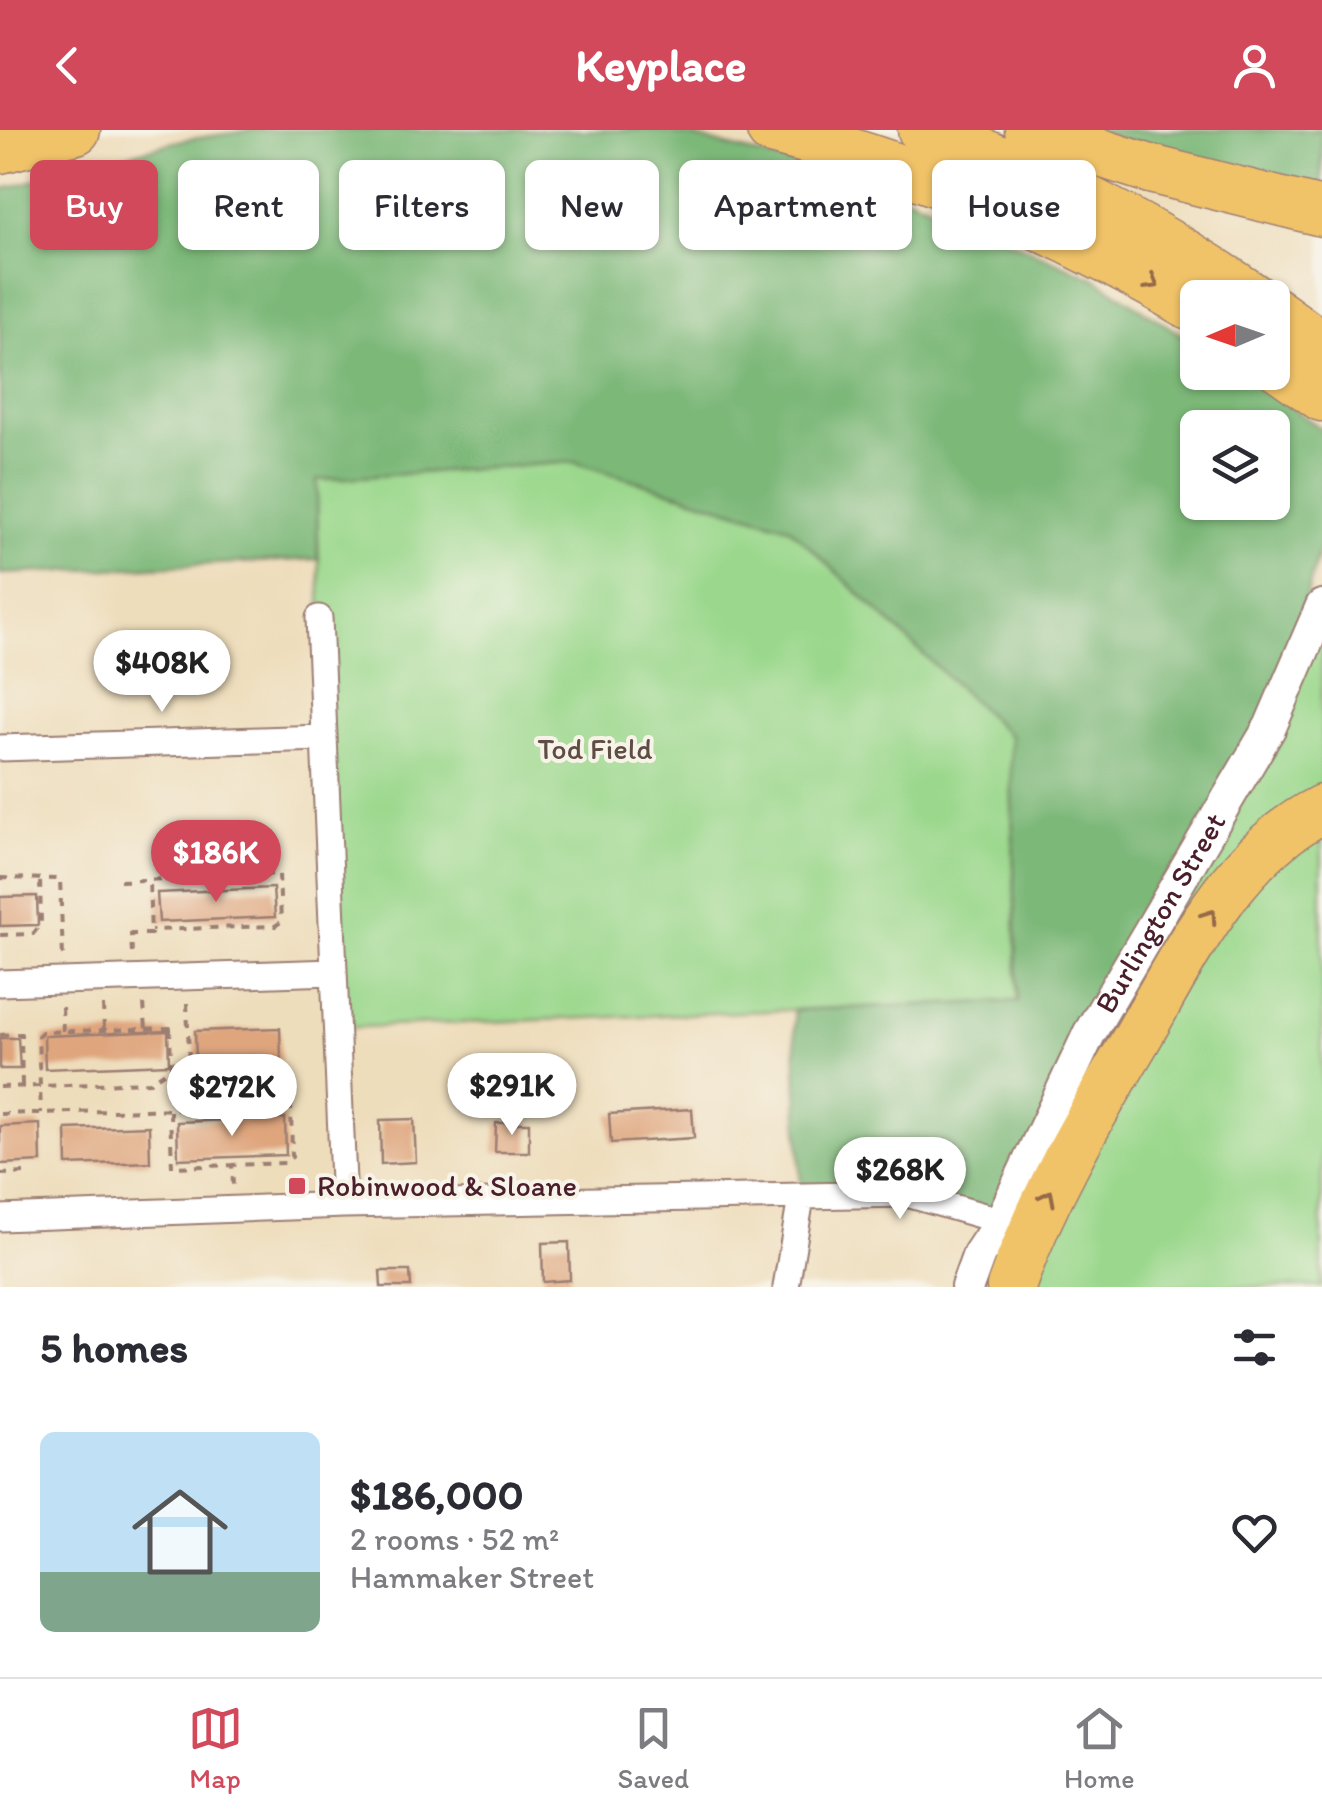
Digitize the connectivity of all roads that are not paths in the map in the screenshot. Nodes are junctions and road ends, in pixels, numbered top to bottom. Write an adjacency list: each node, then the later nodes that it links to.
1 (76, 130): 5 (highway)
2 (771, 130): 8 (highway, one-way to 8)
3 (922, 130): 7 (highway)
4 (1030, 130): 6 (highway)
5 (0, 149)
6 (1322, 212)
7 (1225, 280)
8 (1180, 299)
9 (1290, 323): 10 (highway)
10 (1322, 346)
11 (1290, 375): 12 (highway)
12 (1322, 397)
13 (1322, 606): 23 (street, Burlington Street)
14 (319, 618): 15 (street)
15 (324, 738): 16 (street); 18 (street)
16 (0, 748)
17 (1322, 809): 27 (highway, one-way to 17)
18 (334, 972): 19 (street); 21 (street)
19 (0, 983)
20 (801, 1198): 21 (street); 23 (street); 24 (street)
21 (344, 1205): 22 (street)
22 (0, 1218)
23 (1001, 1221): 25 (street, Burlington Street); 26 (street, Burlington Street)
24 (786, 1287)
25 (967, 1287)
26 (992, 1287)
27 (1011, 1287)

